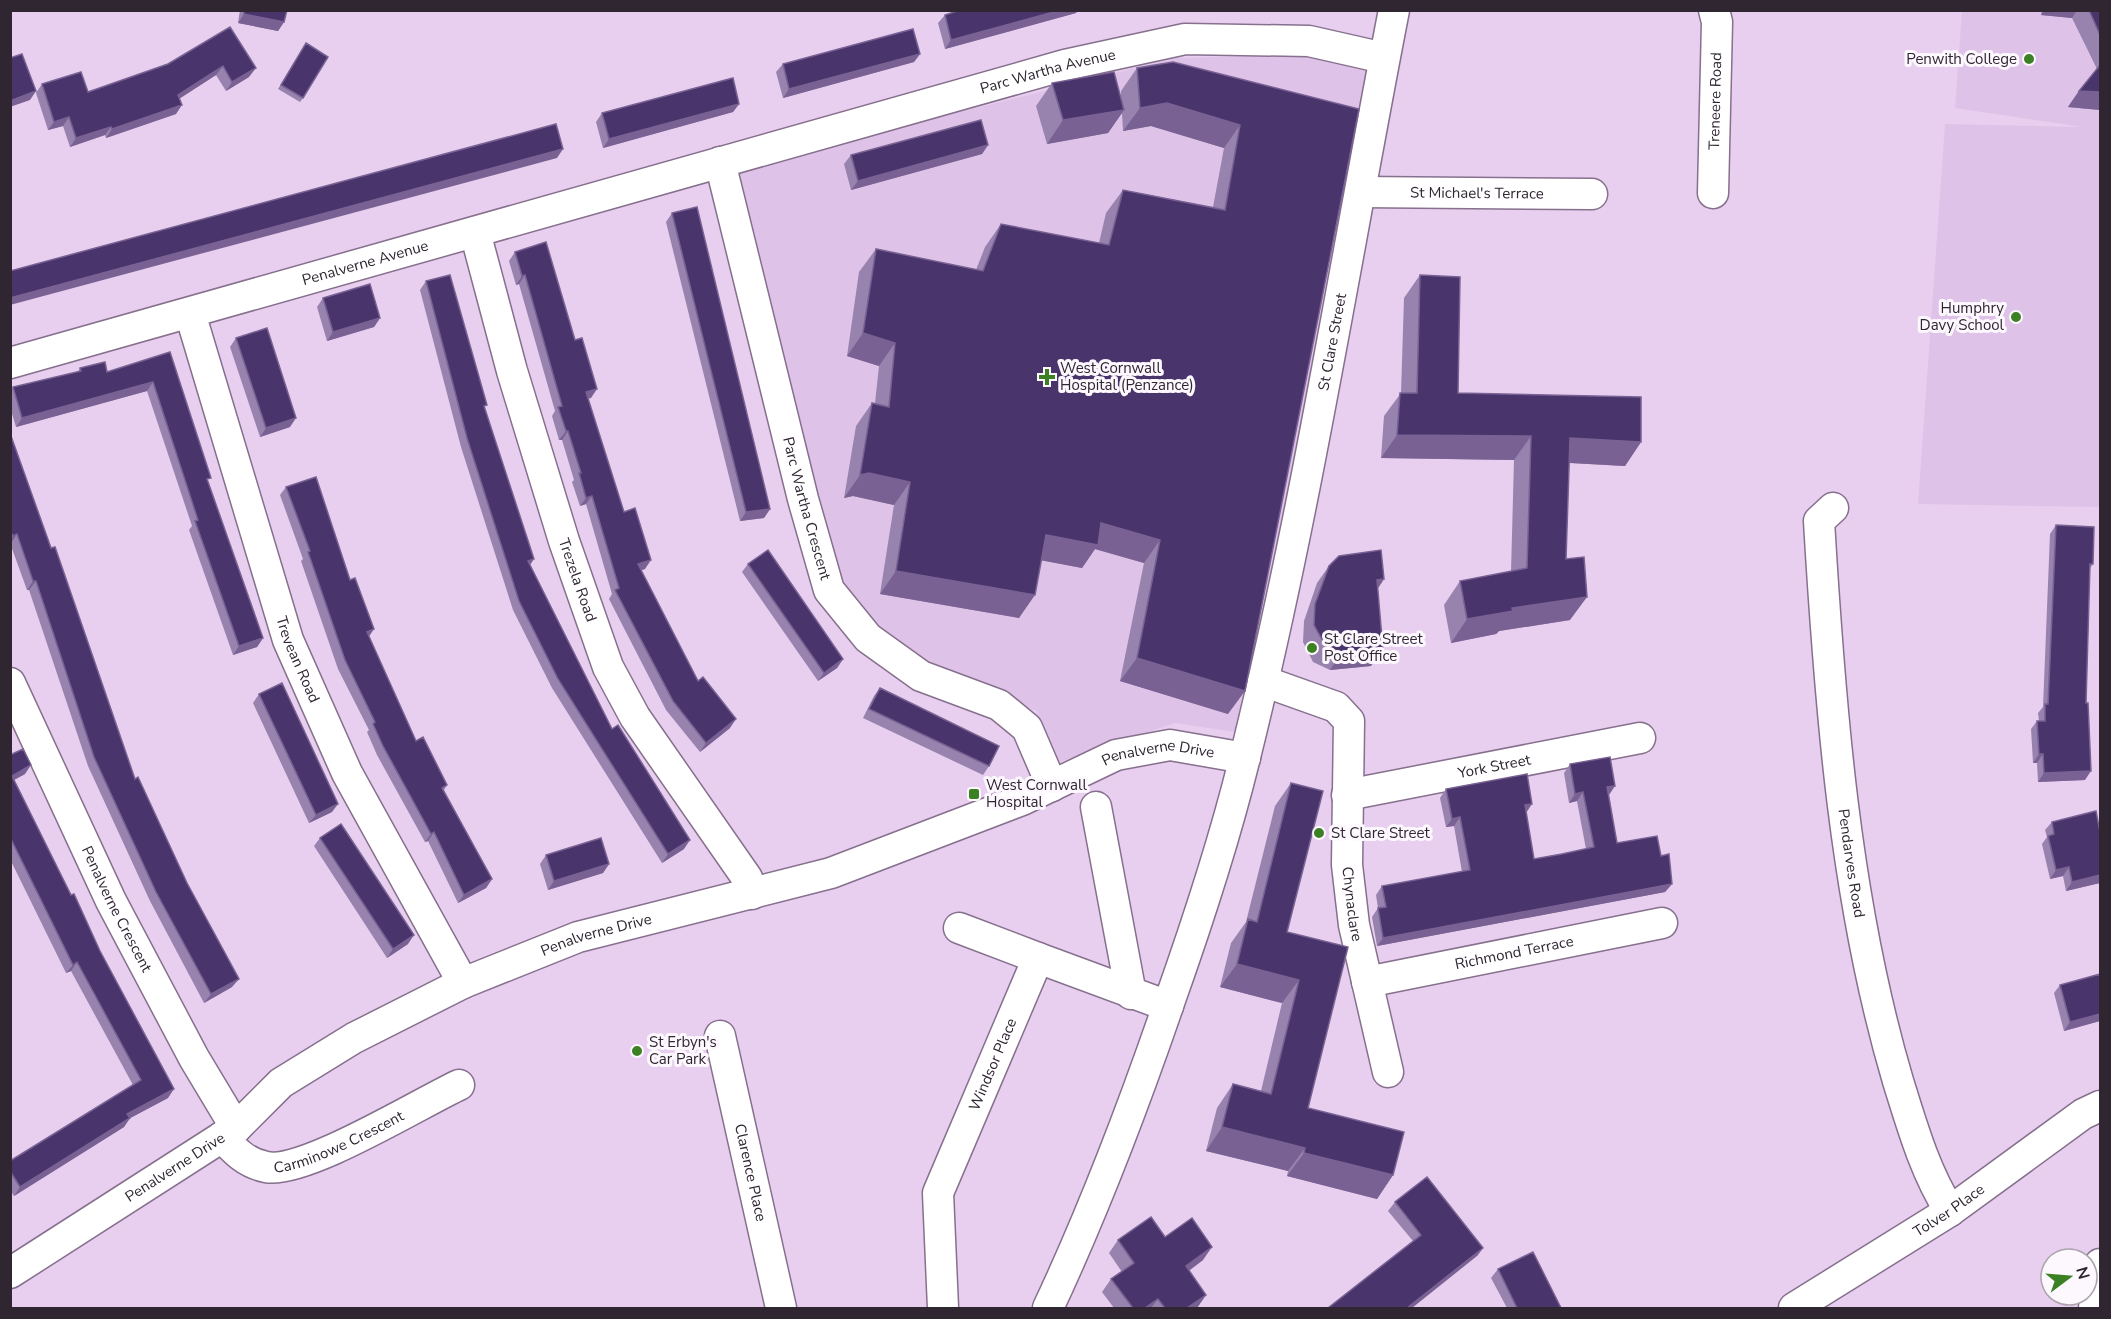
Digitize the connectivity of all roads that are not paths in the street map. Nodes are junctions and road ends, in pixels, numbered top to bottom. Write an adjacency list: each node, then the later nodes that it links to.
1 (1394, 10): 3 (street, St Clare Street)
2 (1714, 10): 6 (street, Treneere Road)
3 (1384, 58): 4 (street, Parc Wartha Avenue); 5 (street, St Clare Street)
4 (720, 162): 8 (street, Penalverne Avenue); 16 (street, Parc Wartha Crescent)
5 (1361, 192): 7 (street, St Michael's Terrace); 12 (street, St Clare Street)
6 (1713, 193)
7 (1592, 195)
8 (475, 232): 9 (street, Penalverne Avenue); 19 (street, Trezela Road)
9 (190, 313): 10 (street, Penalverne Avenue); 24 (street, Trevean Road)
10 (10, 363)
11 (1833, 508): 32 (street, Pendarves Road)
12 (1263, 681): 15 (street, St Clare Street); 17 (street, Chynaclare)
13 (11, 688): 31 (street, Penalverne Crescent)
14 (1640, 738): 17 (street, York Street)
15 (1245, 758): 16 (street, Penalverne Drive); 26 (street, St Clare Street)
16 (1052, 786): 19 (street, Penalverne Drive)
17 (1347, 795): 23 (street, Chynaclare)
18 (1096, 807): 25 (street)
19 (752, 894): 24 (street, Penalverne Drive)
20 (1662, 924): 23 (street, Richmond Terrace)
21 (959, 928): 22 (street)
22 (1038, 958): 25 (street); 36 (street, Windsor Place)
23 (1367, 982): 28 (street, Chynaclare)
24 (463, 983): 31 (street, Penalverne Drive)
25 (1131, 994): 26 (street)
26 (1168, 1006): 37 (street, St Clare Street)
27 (720, 1036): 35 (street, Clarence Place)
28 (1388, 1072)
29 (459, 1085): 31 (street, Carminowe Crescent)
30 (2100, 1106): 32 (street, Tolver Place)
31 (229, 1132): 34 (street, Penalverne Drive)
32 (1950, 1211): 38 (street, Tolver Place)
33 (2100, 1264): 39 (street)
34 (10, 1273)
35 (782, 1308)
36 (943, 1308)
37 (1048, 1308)
38 (1794, 1308)
39 (2094, 1308)

